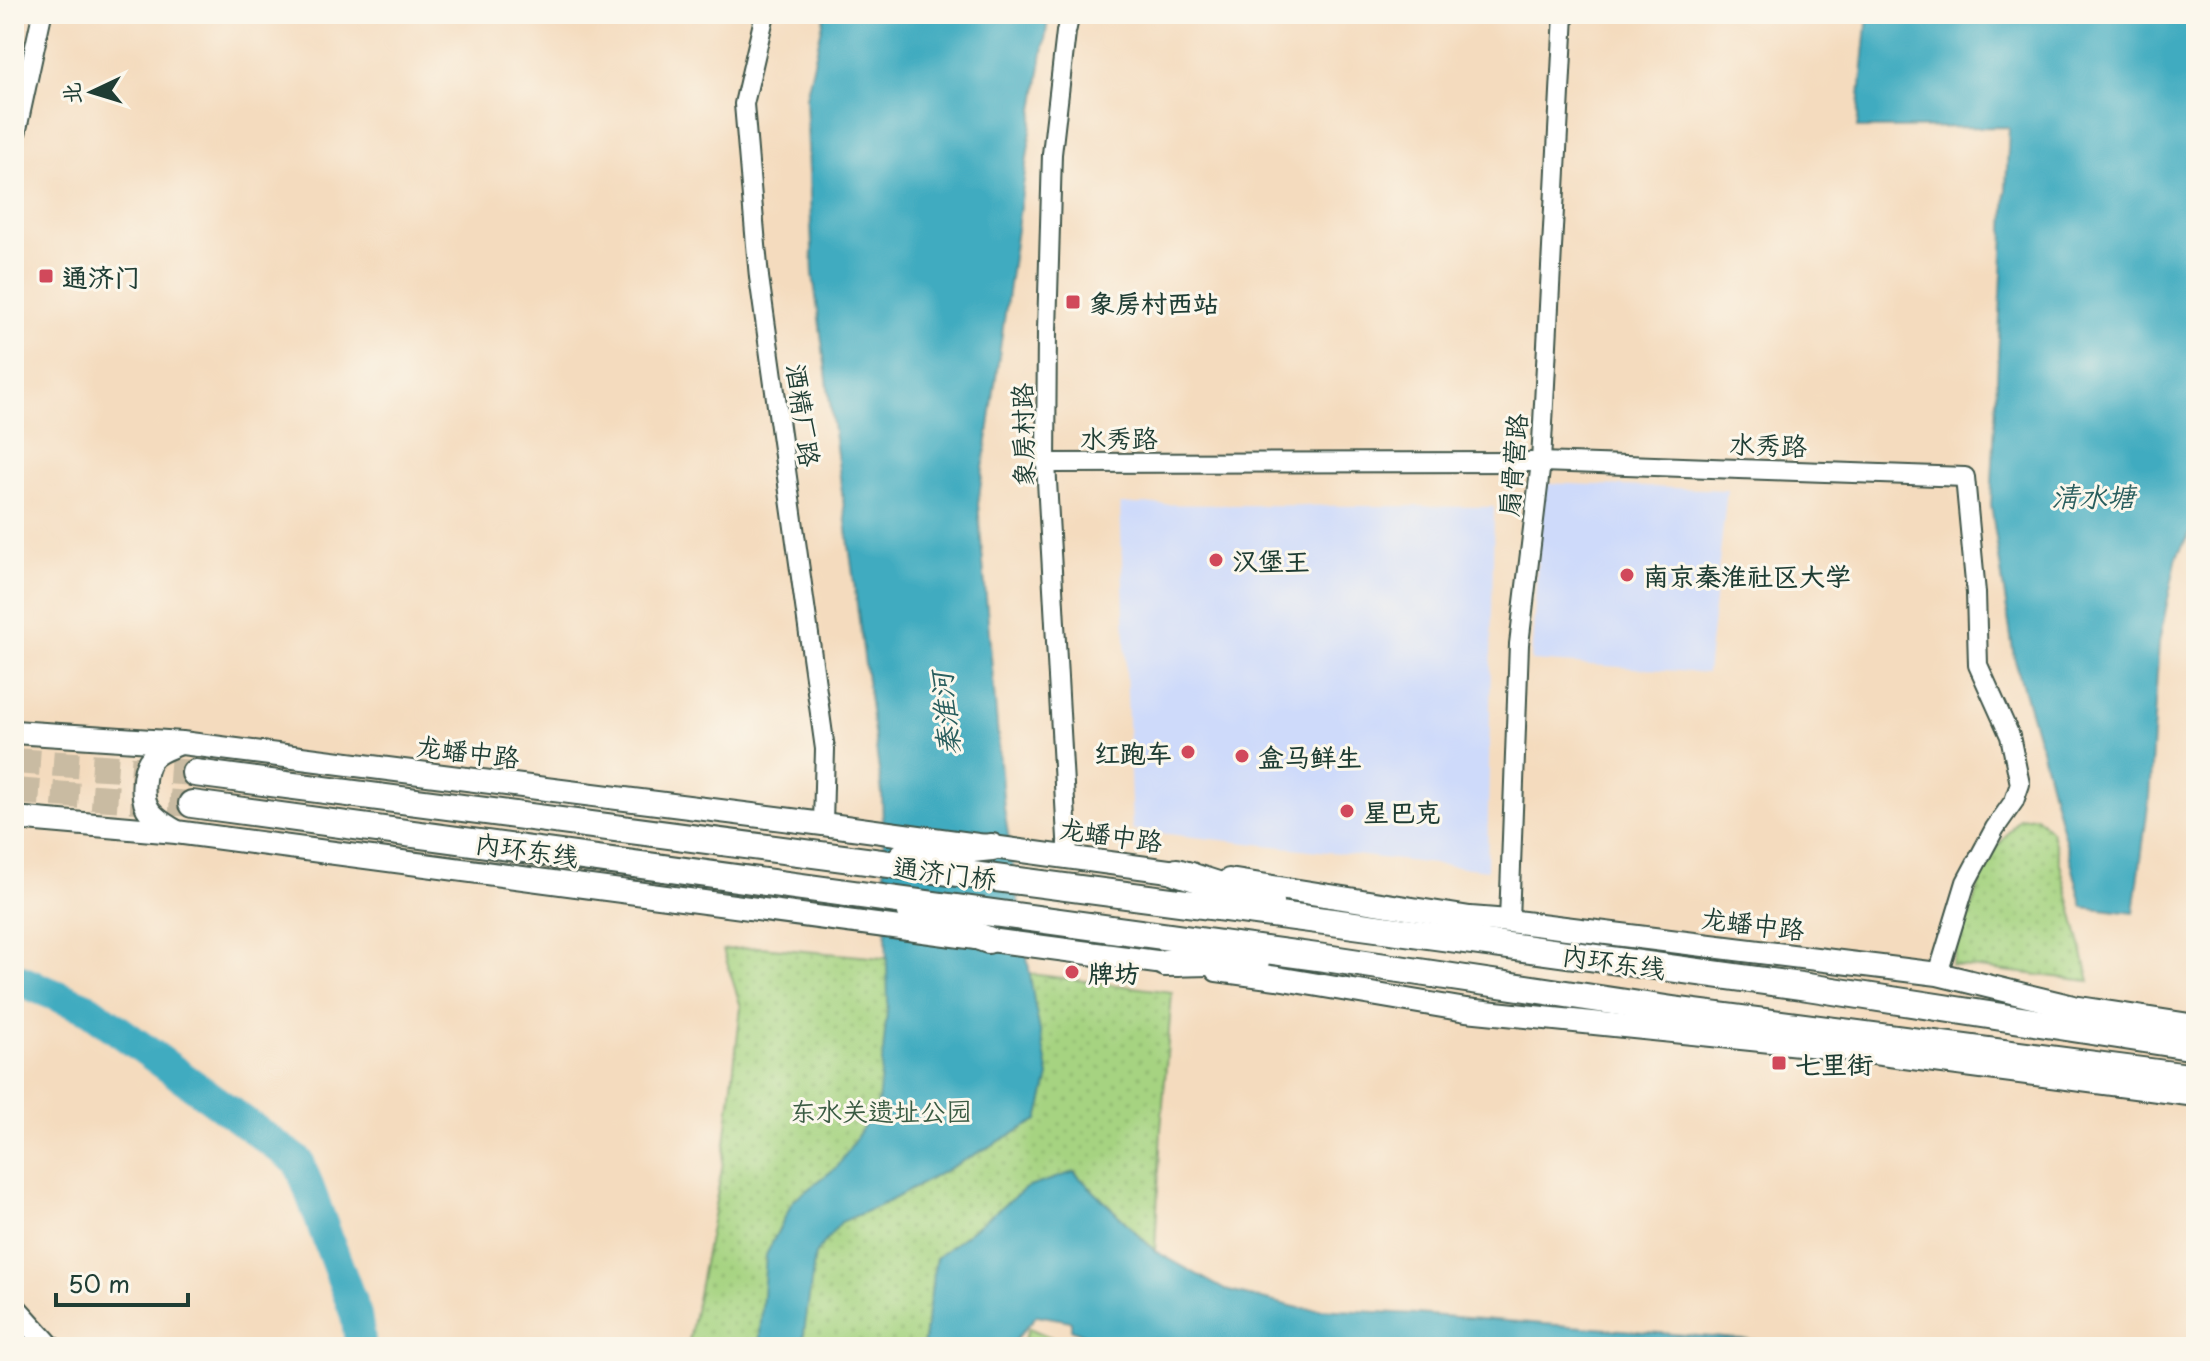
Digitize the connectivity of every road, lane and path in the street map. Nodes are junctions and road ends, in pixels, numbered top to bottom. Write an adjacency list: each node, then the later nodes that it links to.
1 (42, 14): 5 (street)
2 (765, 14): 13 (street, 酒精厂路)
3 (1070, 14): 7 (street, 象房村路)
4 (1564, 14): 6 (street, 扇骨营路)
5 (14, 143)
6 (1541, 462): 7 (street, 水秀路); 22 (street, 扇骨营路); 27 (street, 水秀路)
7 (1046, 463): 16 (street, 象房村路)
8 (14, 732): 9 (main road, 龙蟠中路)
9 (182, 743): 13 (main road, 龙蟠中路); 14 (main road)
10 (195, 773): 17 (highway, 内环东线)
11 (192, 804): 20 (highway, 内环东线)
12 (14, 818): 14 (main road)
13 (823, 824): 15 (main road, 龙蟠中路)
14 (176, 832): 24 (main road)
15 (992, 847): 16 (main road, 龙蟠中路); 17 (highway)
16 (1068, 856): 18 (main road, 龙蟠中路)
17 (860, 861): 19 (highway, 通济门桥)
18 (1177, 872): 22 (main road, 龙蟠中路); 23 (highway)
19 (1030, 882): 23 (highway, 内环东线)
20 (863, 895): 21 (highway, 通济门桥); 24 (highway)
21 (1031, 918): 25 (highway, 内环东线)
22 (1509, 921): 27 (main road, 龙蟠中路)
23 (1332, 922): 29 (highway, 内环东线)
24 (988, 940): 26 (main road)
25 (1332, 959): 26 (highway); 30 (highway, 内环东线)
26 (1165, 963): 31 (main road)
27 (1938, 974): 28 (main road, 龙蟠中路)
28 (2196, 1026)
29 (2196, 1047)
30 (2196, 1078)
31 (2196, 1095)
32 (14, 1307): 33 (main road)
33 (50, 1347)

